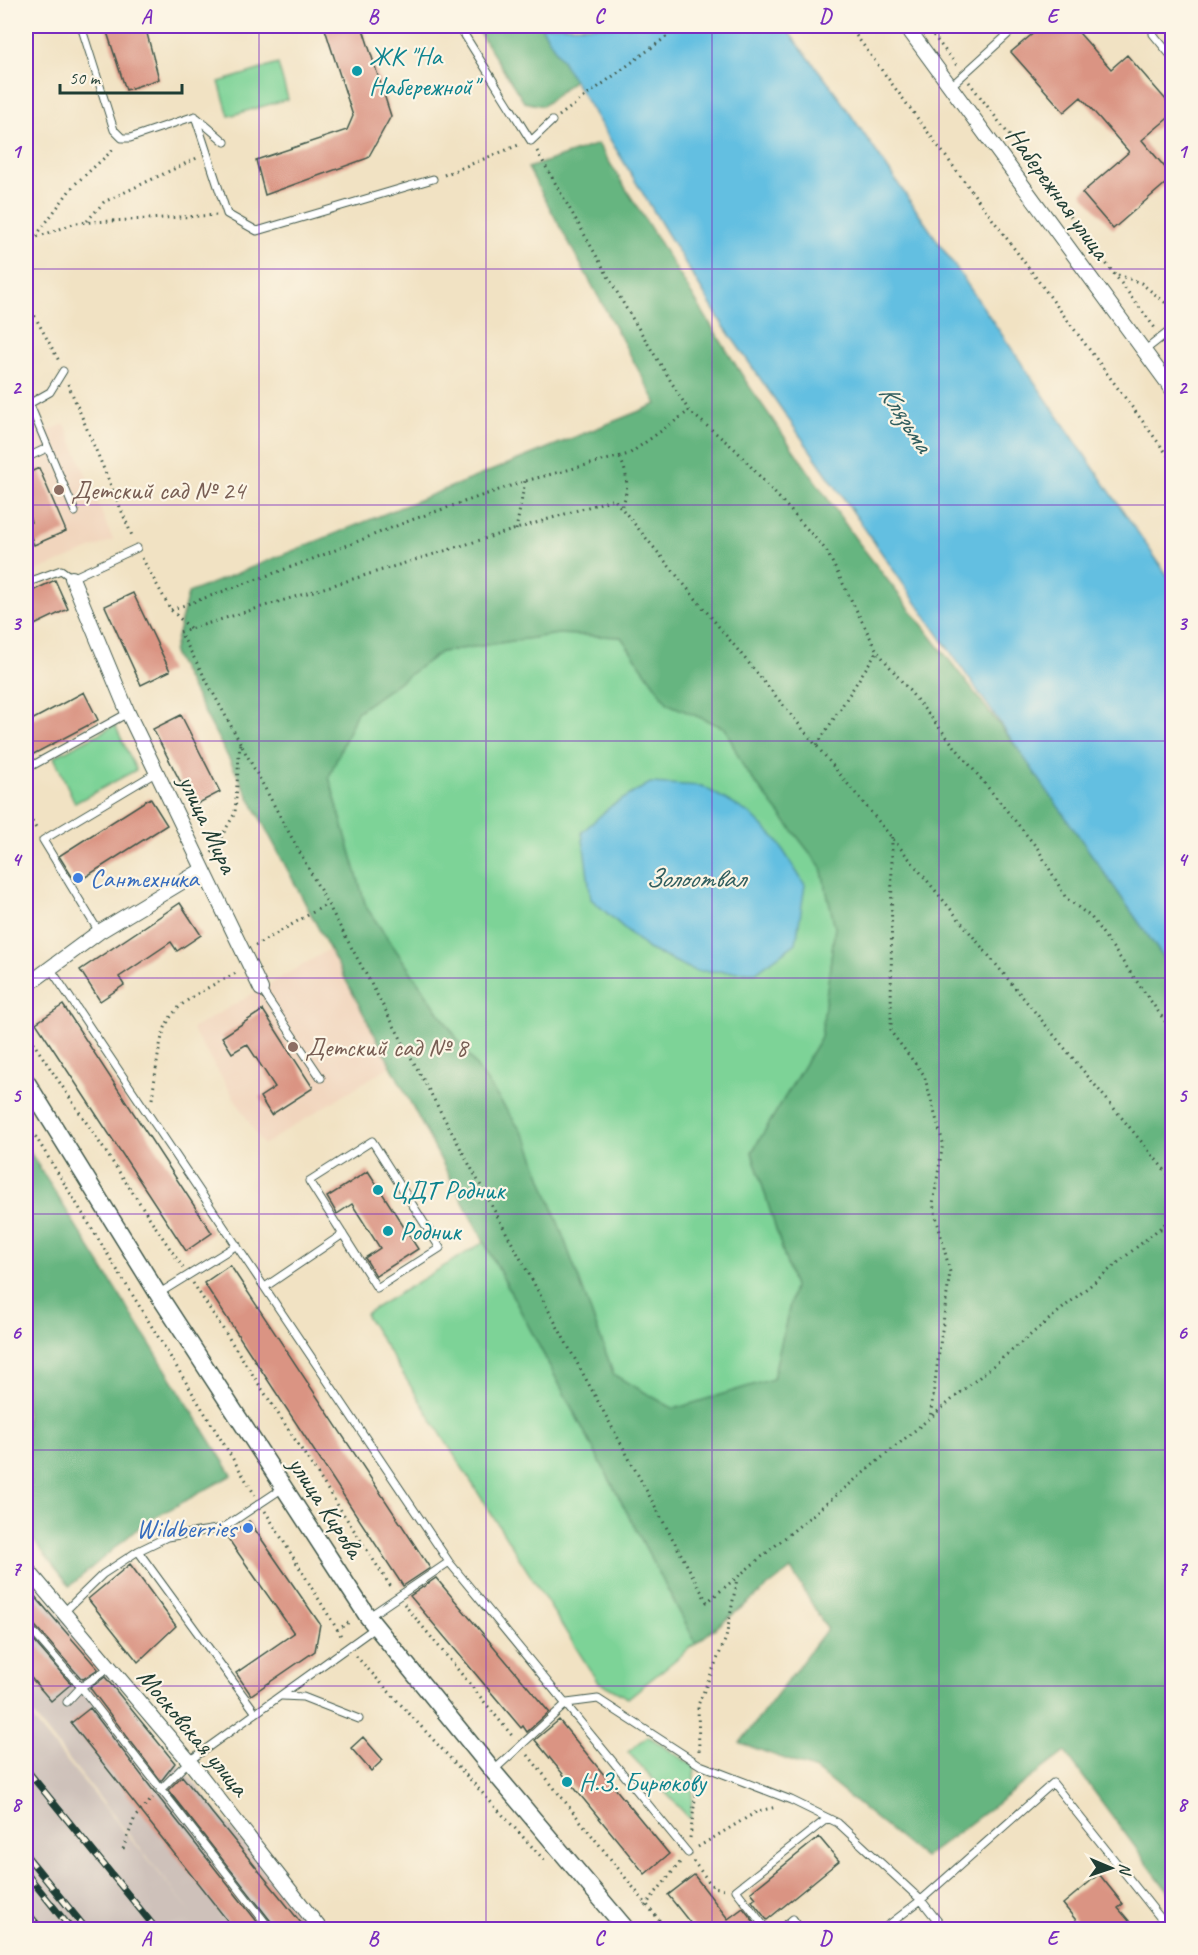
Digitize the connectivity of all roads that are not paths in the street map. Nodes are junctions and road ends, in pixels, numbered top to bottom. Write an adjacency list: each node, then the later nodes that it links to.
1 (81, 26): 8 (lane)
2 (459, 26): 9 (lane)
3 (906, 26): 7 (street, Набережная улица)
4 (1017, 26): 7 (lane)
5 (1153, 26): 6 (lane)
6 (1173, 57)
7 (950, 87): 13 (street, Набережная улица)
8 (195, 116): 10 (lane); 11 (lane)
9 (552, 121)
10 (225, 142)
11 (433, 179)
12 (1173, 329): 13 (lane)
13 (1144, 351): 15 (street, Набережная улица)
14 (63, 371): 16 (lane)
15 (1173, 389)
16 (28, 405): 17 (lane)
17 (47, 448): 18 (lane); 19 (lane)
18 (26, 458)
19 (75, 512)
20 (137, 548): 21 (lane)
21 (72, 578): 22 (lane); 23 (street, улица Мира)
22 (26, 583)
23 (128, 713): 24 (lane); 25 (street, улица Мира)
24 (26, 769)
25 (157, 772): 26 (street, улица Мира); 27 (lane)
26 (202, 870): 27 (street); 30 (street, улица Мира)
27 (99, 932): 28 (street)
28 (50, 968): 29 (street); 34 (lane)
29 (26, 987)
30 (261, 989): 31 (lane, улица Мира)
31 (321, 1078)
32 (26, 1081): 36 (street, улица Кирова)
33 (343, 1234): 33 (lane); 35 (lane)
34 (237, 1245): 35 (lane); 36 (lane)
35 (264, 1287): 39 (lane)
36 (158, 1294): 37 (street, улица Кирова)
37 (283, 1488): 38 (lane); 42 (street, улица Кирова)
38 (138, 1551): 41 (lane); 49 (lane)
39 (449, 1562): 42 (lane); 48 (lane)
40 (26, 1568): 41 (street, Московская улица)
41 (63, 1613): 44 (street, Московская улица)
42 (372, 1622): 46 (lane); 52 (street, улица Кирова)
43 (26, 1624): 45 (lane)
44 (109, 1668): 45 (lane); 51 (street, Московская улица)
45 (81, 1687): 47 (lane); 53 (lane)
46 (280, 1696): 49 (lane); 50 (lane)
47 (67, 1702)
48 (567, 1703): 52 (lane); 54 (lane); 55 (lane)
49 (256, 1713): 51 (lane)
50 (359, 1719)
51 (189, 1761): 53 (lane); 58 (street, Московская улица)
52 (493, 1771): 59 (street, улица Кирова)
53 (160, 1790): 57 (lane)
54 (828, 1818): 56 (lane); 60 (lane)
55 (688, 1853)
56 (921, 1900): 63 (lane); 64 (lane); 65 (lane)
57 (271, 1929)
58 (321, 1929)
59 (627, 1929)
60 (767, 1929)
61 (780, 1929): 62 (lane)
62 (801, 1929)
63 (882, 1929)
64 (945, 1929)
65 (1170, 1929)

